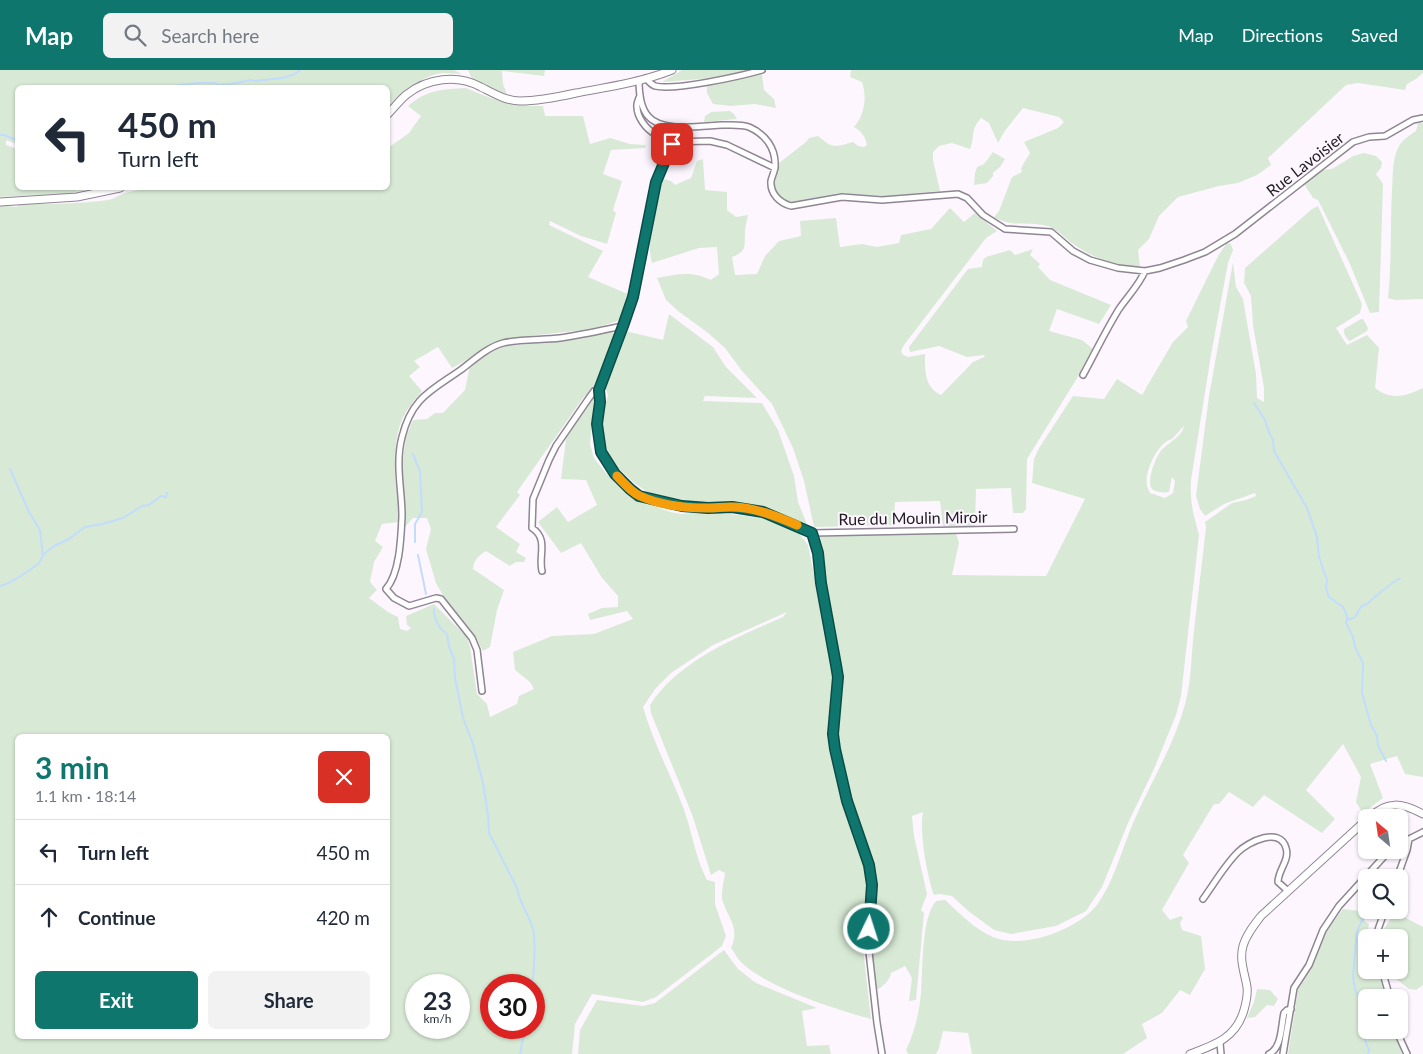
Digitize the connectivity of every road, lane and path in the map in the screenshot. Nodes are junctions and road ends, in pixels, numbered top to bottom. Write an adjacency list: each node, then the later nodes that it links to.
1 (672, 70): 3 (street)
2 (762, 70): 4 (street)
3 (663, 72): 4 (street)
4 (642, 79): 5 (street); 6 (street)
5 (640, 95): 8 (street); 9 (street)
6 (390, 112)
7 (1423, 118): 12 (street, Rue Lavoisier)
8 (670, 142): 9 (street); 13 (street)
9 (775, 168): 12 (street)
10 (110, 190): 11 (street)
11 (0, 202)
12 (1145, 271): 14 (street)
13 (623, 326): 15 (street); 19 (street)
14 (1083, 375)
15 (599, 390): 17 (street); 18 (street)
16 (1014, 529): 17 (street, Rue du Moulin Miroir)
17 (812, 533): 32 (street)
18 (542, 571)
19 (482, 691)
20 (1380, 809): 21 (street)
21 (1423, 814)
22 (1358, 828): 27 (street)
23 (1423, 832): 24 (street)
24 (1409, 839): 26 (street)
25 (1382, 859): 29 (street)
26 (1400, 869)
27 (1288, 891): 28 (street); 31 (street)
28 (1203, 899)
29 (1291, 1009): 35 (street); 36 (street)
30 (1400, 1039): 37 (street)
31 (1220, 1042): 33 (street); 34 (street)
32 (882, 1054)
33 (1190, 1054)
34 (1221, 1054)
35 (1269, 1054)
36 (1283, 1054)
37 (1407, 1054)

